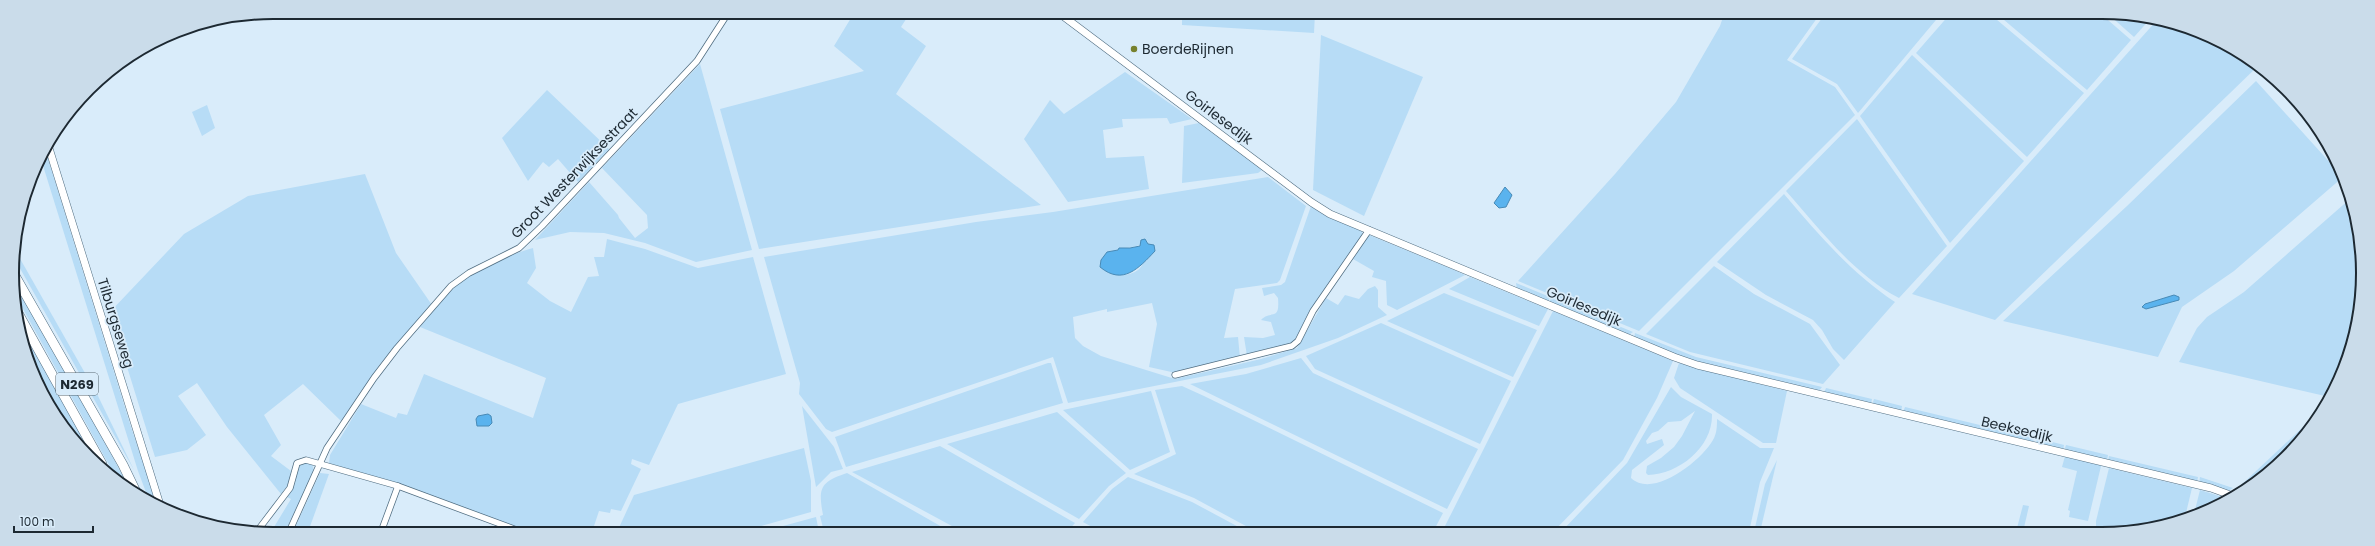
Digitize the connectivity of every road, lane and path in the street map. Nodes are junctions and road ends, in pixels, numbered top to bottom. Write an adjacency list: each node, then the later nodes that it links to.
1 (724, 19): 10 (street, Groot Westerwijksestraat)
2 (1067, 19): 4 (street, Goirlesedijk)
3 (50, 152): 14 (street, Tilburgseweg)
4 (1369, 230): 7 (street); 8 (street, Goirlesedijk)
5 (20, 284): 11 (highway, N269)
6 (24, 324): 9 (highway, N269)
7 (1175, 375)
8 (1795, 388): 13 (street, Beeksedijk)
9 (98, 458)
10 (320, 464): 12 (street); 15 (street); 16 (street, Groot Westerwijksestraat)
11 (133, 484)
12 (398, 486): 17 (street); 18 (street)
13 (2227, 494)
14 (158, 500)
15 (261, 526)
16 (291, 527)
17 (383, 527)
18 (509, 527)

